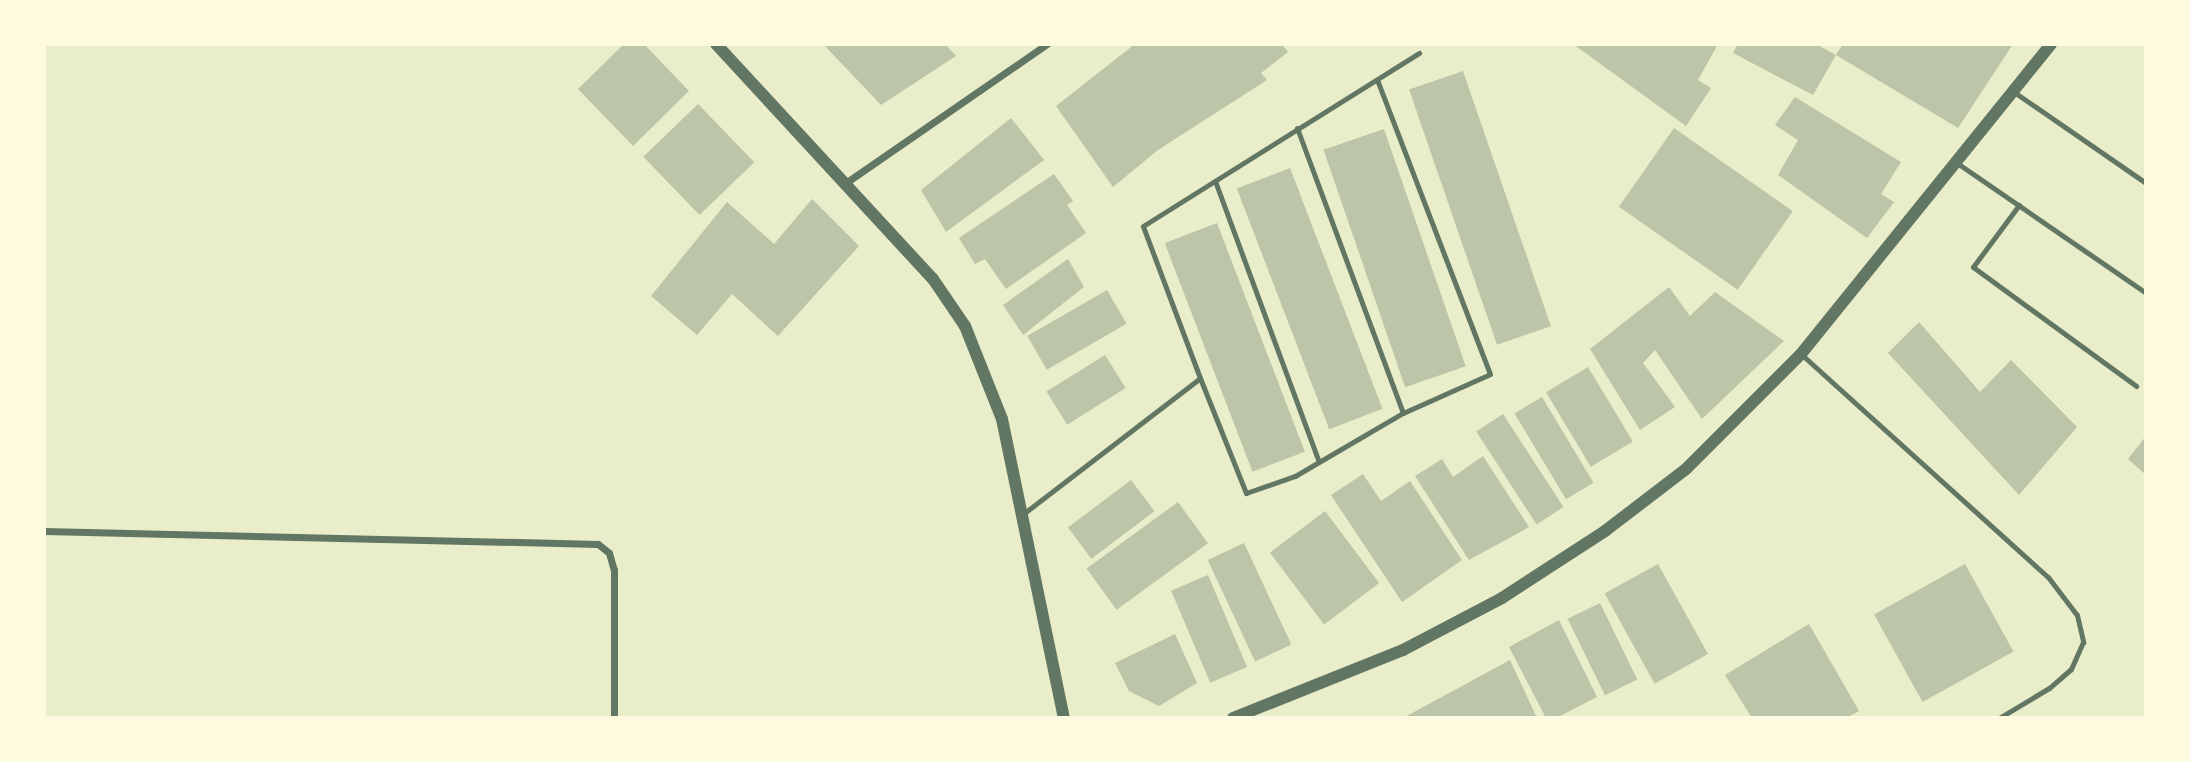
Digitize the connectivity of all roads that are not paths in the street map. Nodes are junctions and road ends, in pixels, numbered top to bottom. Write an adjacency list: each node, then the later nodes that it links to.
1 (716, 44): 11 (street)
2 (1047, 44): 11 (street)
3 (2051, 44): 6 (street)
4 (1419, 53): 5 (lane)
5 (1377, 80): 7 (lane); 17 (lane)
6 (2014, 92): 8 (street); 10 (lane)
7 (1297, 128): 9 (lane); 17 (lane)
8 (1957, 163): 12 (lane); 14 (street)
9 (1214, 181): 15 (lane); 18 (lane)
10 (2146, 183)
11 (844, 184): 19 (street)
12 (2019, 205): 13 (lane); 16 (lane)
13 (2146, 293)
14 (1801, 355): 23 (street); 24 (lane)
15 (1200, 378): 18 (lane); 19 (lane)
16 (2136, 386)
17 (1403, 413): 18 (lane)
18 (1318, 459)
19 (1023, 514): 22 (street)
20 (44, 531): 21 (street)
21 (614, 718)
22 (1064, 718)
23 (1233, 718)
24 (1999, 718)

